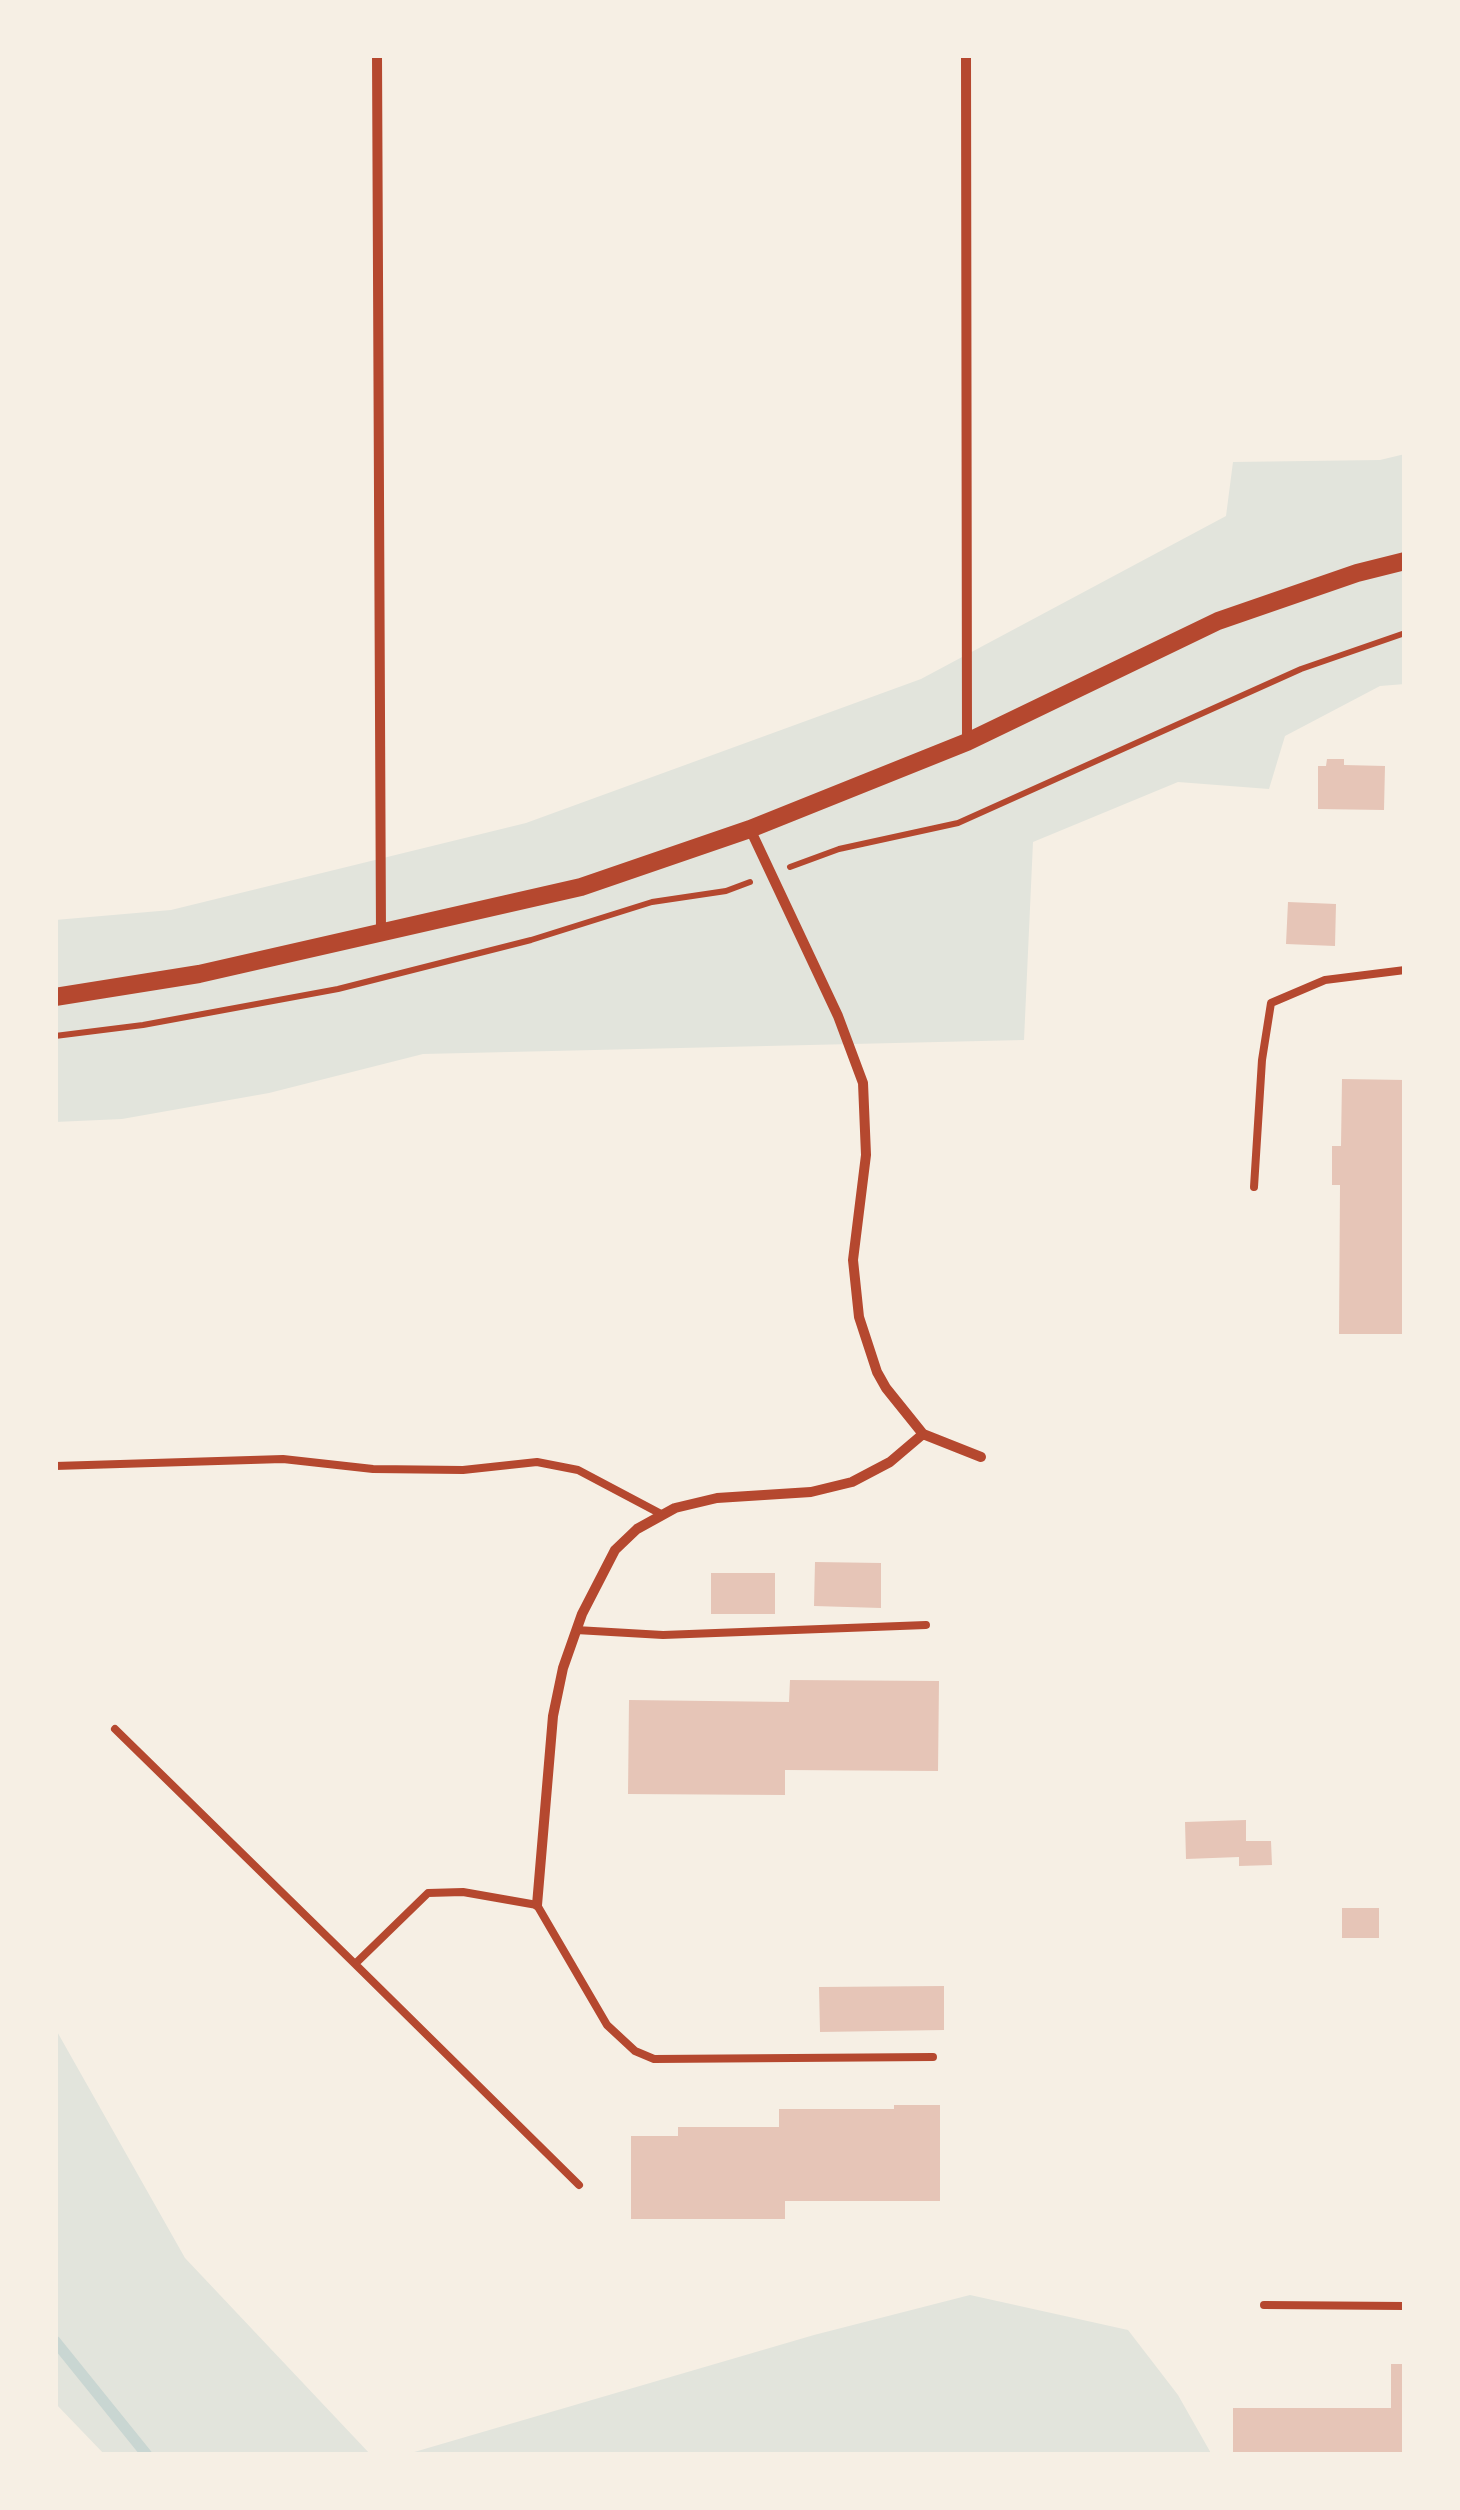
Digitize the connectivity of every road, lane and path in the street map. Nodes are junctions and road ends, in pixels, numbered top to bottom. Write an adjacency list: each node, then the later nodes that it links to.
1 (377, 55): 8 (street)
2 (966, 55): 5 (street)
3 (1405, 562): 5 (street)
4 (1405, 633): 7 (path)
5 (968, 742): 6 (street)
6 (750, 828): 7 (street); 8 (street)
7 (771, 874): 11 (path); 13 (street)
8 (382, 932): 10 (street)
9 (1405, 970): 12 (lane)
10 (55, 997)
11 (55, 1036)
12 (1254, 1188)
13 (922, 1434): 14 (street); 16 (street)
14 (981, 1458)
15 (55, 1466): 16 (lane)
16 (663, 1515): 18 (street)
17 (926, 1625): 18 (lane)
18 (576, 1630): 20 (street)
19 (114, 1729): 21 (lane)
20 (536, 1904): 21 (lane); 22 (lane)
21 (355, 1964): 23 (lane)
22 (933, 2058)
23 (579, 2184)
24 (1264, 2305): 25 (lane)
25 (1405, 2306)

